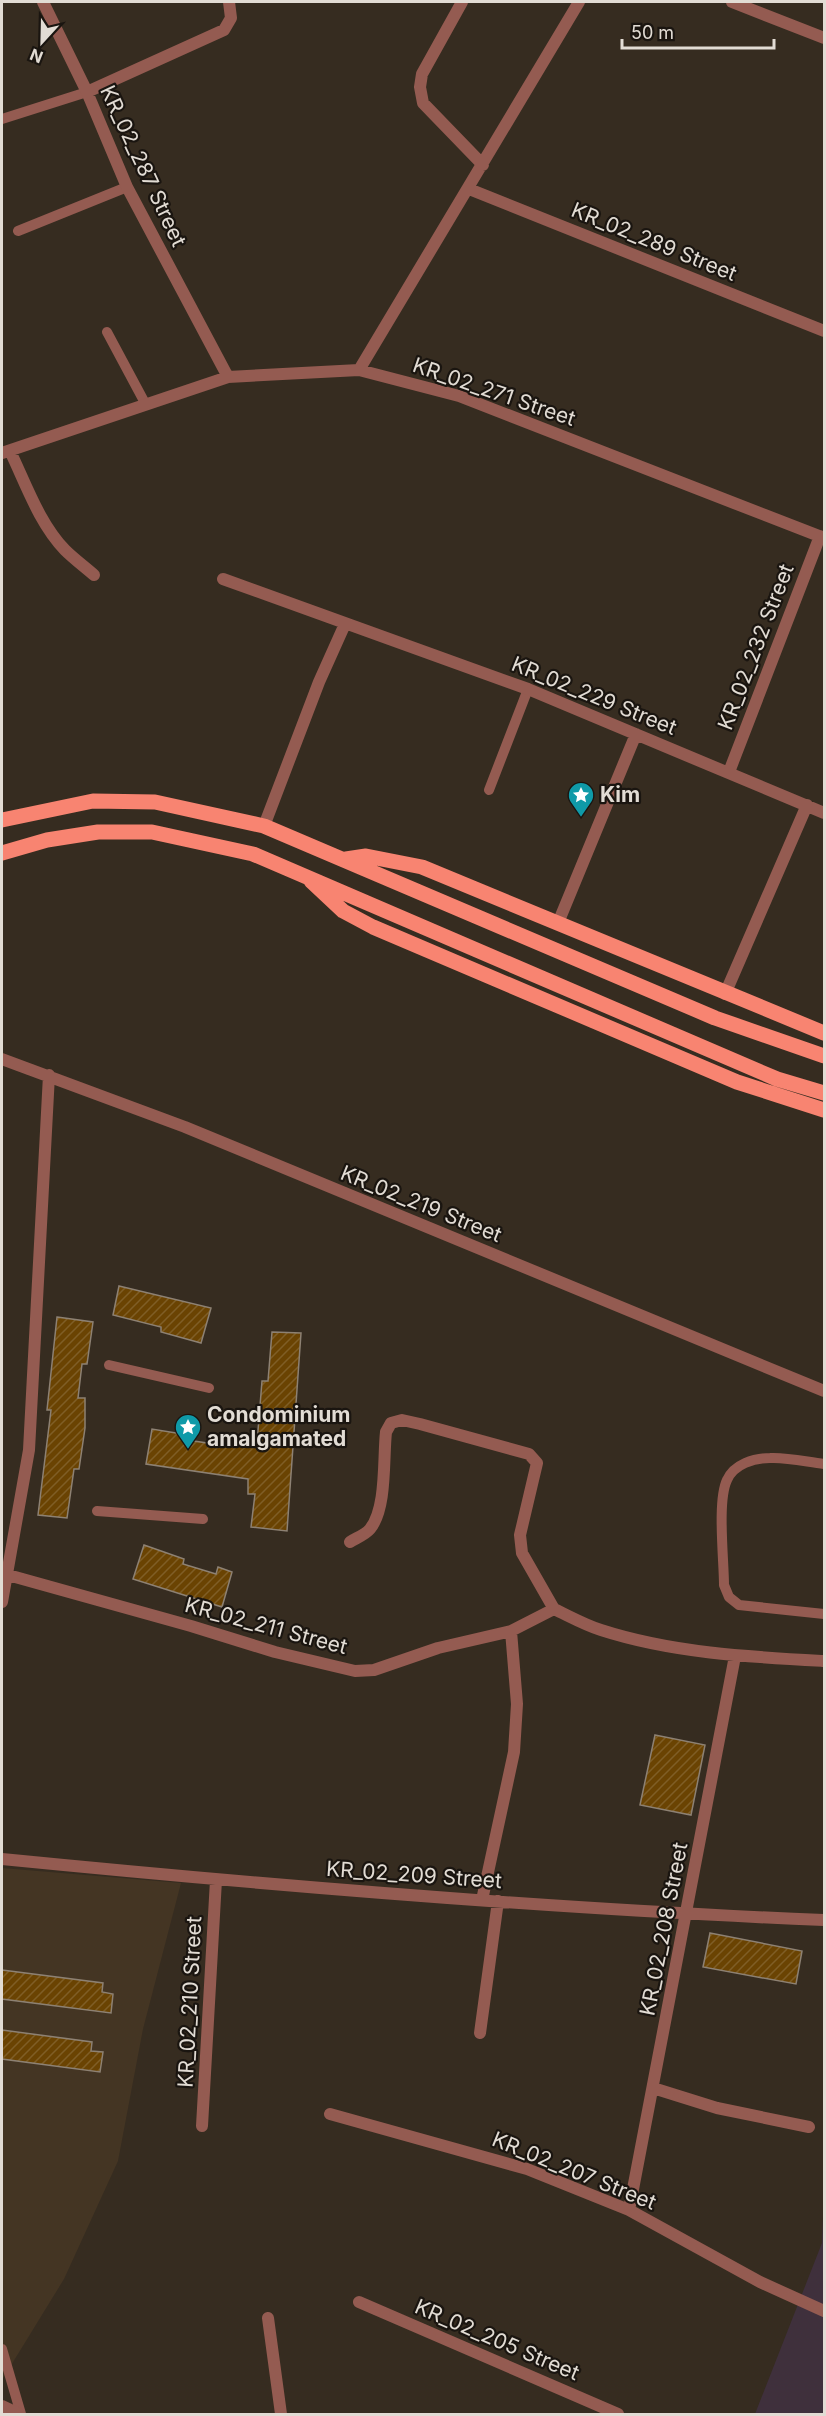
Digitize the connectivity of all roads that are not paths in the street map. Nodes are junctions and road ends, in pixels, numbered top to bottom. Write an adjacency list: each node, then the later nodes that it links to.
1 (43, 2): 7 (street, KR_02_287 Street)
2 (230, 2): 7 (street)
3 (462, 2): 9 (street)
4 (579, 2): 9 (street)
5 (732, 2): 6 (street)
6 (825, 38)
7 (87, 92): 8 (lane); 10 (street, KR_02_287 Street)
8 (2, 119)
9 (483, 165): 11 (street)
10 (127, 187): 12 (lane); 16 (street, KR_02_287 Street)
11 (469, 189): 13 (street, KR_02_289 Street); 15 (street)
12 (18, 231)
13 (825, 331)
14 (107, 332): 17 (lane)
15 (360, 369): 16 (street, KR_02_271 Street); 19 (street, KR_02_271 Street)
16 (228, 377): 17 (street, KR_02_271 Street)
17 (145, 403): 18 (street, KR_02_271 Street)
18 (6, 452): 20 (street)
19 (822, 537): 25 (street, KR_02_232 Street)
20 (94, 575)
21 (223, 579): 22 (street, KR_02_229 Street)
22 (345, 624): 23 (street, KR_02_229 Street); 30 (street)
23 (528, 689): 24 (street, KR_02_229 Street); 26 (lane)
24 (636, 734): 25 (street, KR_02_229 Street); 34 (street)
25 (729, 772): 27 (street, KR_02_229 Street)
26 (489, 790)
27 (807, 805): 28 (street, KR_02_229 Street); 35 (street)
28 (825, 813)
29 (2, 820): 30 (main road)
30 (264, 826): 32 (main road)
31 (2, 853): 33 (main road)
32 (344, 860): 34 (main road); 37 (main road)
33 (307, 877): 40 (main road); 41 (main road)
34 (558, 923): 35 (main road)
35 (725, 994): 36 (main road)
36 (825, 1033)
37 (825, 1056)
38 (2, 1059): 39 (street, KR_02_219 Street)
39 (49, 1075): 44 (street, KR_02_219 Street); 49 (street)
40 (825, 1093)
41 (825, 1110)
42 (110, 1365): 43 (lane)
43 (209, 1388)
44 (825, 1391)
45 (825, 1464): 52 (lane)
46 (97, 1511): 47 (lane)
47 (203, 1519)
48 (350, 1542): 51 (street)
49 (8, 1575): 50 (street); 53 (street, KR_02_211 Street)
50 (2, 1602)
51 (554, 1609): 53 (street, KR_02_211 Street); 54 (street)
52 (825, 1614)
53 (511, 1631): 58 (street)
54 (735, 1656): 55 (street); 60 (street, KR_02_208 Street)
55 (825, 1661)
56 (2, 1859): 57 (street, KR_02_209 Street)
57 (216, 1880): 58 (street, KR_02_209 Street); 65 (street, KR_02_210 Street)
58 (482, 1900): 59 (street, KR_02_209 Street)
59 (498, 1901): 60 (street, KR_02_209 Street); 62 (street)
60 (687, 1915): 61 (street, KR_02_209 Street); 63 (street, KR_02_208 Street)
61 (825, 1920)
62 (480, 2033)
63 (653, 2088): 66 (street); 67 (street, KR_02_208 Street)
64 (330, 2114): 67 (street, KR_02_207 Street)
65 (202, 2126)
66 (809, 2127)
67 (629, 2210): 69 (street, KR_02_207 Street)
68 (359, 2302): 75 (street, KR_02_205 Street)
69 (825, 2311)
70 (268, 2318): 74 (street)
71 (2, 2349): 73 (lane)
72 (2, 2406): 73 (street)
73 (20, 2415)
74 (281, 2415)
75 (618, 2415)

